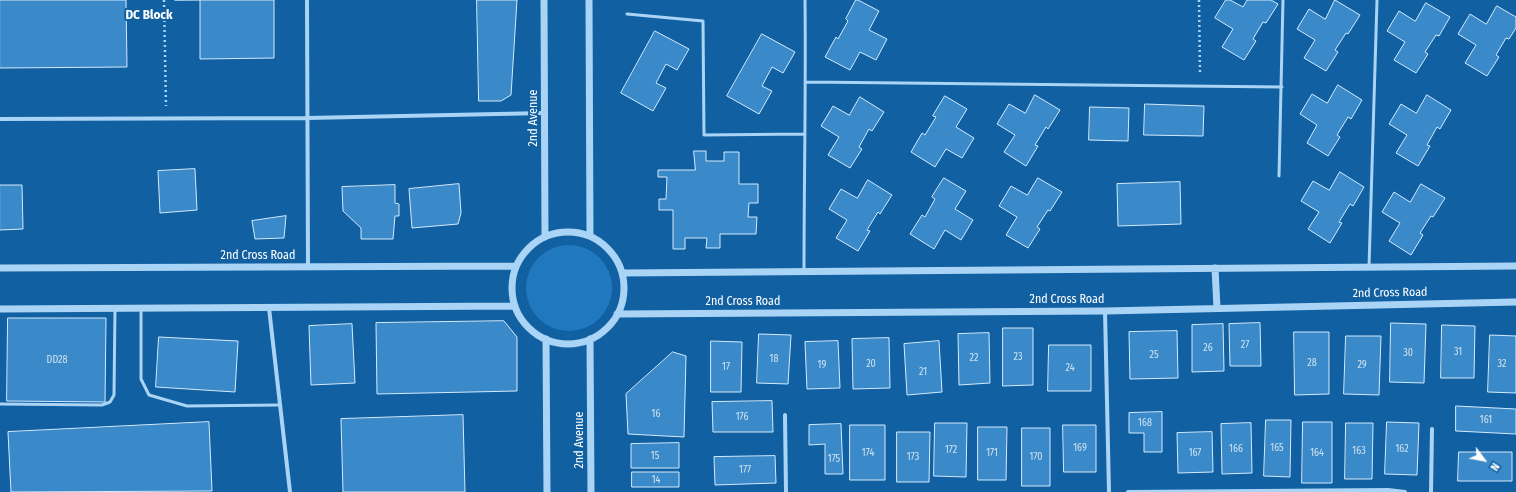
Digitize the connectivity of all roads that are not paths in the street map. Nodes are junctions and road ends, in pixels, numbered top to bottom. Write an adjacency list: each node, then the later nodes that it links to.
1 (307, 0): 11 (street)
2 (544, 0): 10 (street, 2nd Avenue)
3 (589, 0): 15 (street)
4 (805, 0): 8 (lane)
5 (1283, 0): 9 (lane)
6 (1377, 0): 20 (lane)
7 (627, 14): 13 (lane)
8 (806, 82): 9 (lane); 13 (lane)
9 (1282, 87): 14 (lane)
10 (545, 113): 11 (street); 16 (street, 2nd Avenue)
11 (307, 118): 12 (street); 19 (street)
12 (0, 120)
13 (804, 134): 23 (lane)
14 (1279, 176)
15 (590, 236): 16 (street); 24 (street)
16 (545, 237): 17 (street)
17 (516, 266): 19 (street, 2nd Cross Road); 26 (street)
18 (1516, 266): 20 (street)
19 (308, 267): 21 (street, 2nd Cross Road)
20 (1369, 267): 22 (street)
21 (0, 268)
22 (1215, 268): 23 (street); 30 (street)
23 (804, 272): 24 (street)
24 (622, 273): 33 (street)
25 (1516, 302): 30 (street, 2nd Cross Road)
26 (515, 306): 29 (street); 35 (street)
27 (115, 308): 28 (street); 31 (street); 36 (lane)
28 (141, 308): 29 (street); 37 (lane)
29 (269, 308): 37 (street)
30 (1216, 308): 32 (street, 2nd Cross Road)
31 (0, 309)
32 (1105, 310): 33 (street, 2nd Cross Road); 44 (street)
33 (617, 314): 34 (street)
34 (590, 339): 35 (street); 42 (street, 2nd Avenue)
35 (546, 340): 41 (street)
36 (0, 404)
37 (280, 405): 40 (street)
38 (785, 415): 43 (street)
39 (1432, 429): 47 (street)
40 (290, 492)
41 (547, 492)
42 (591, 492)
43 (786, 492)
44 (1109, 492)
45 (1128, 492): 46 (street)
46 (1405, 492)
47 (1431, 492)

